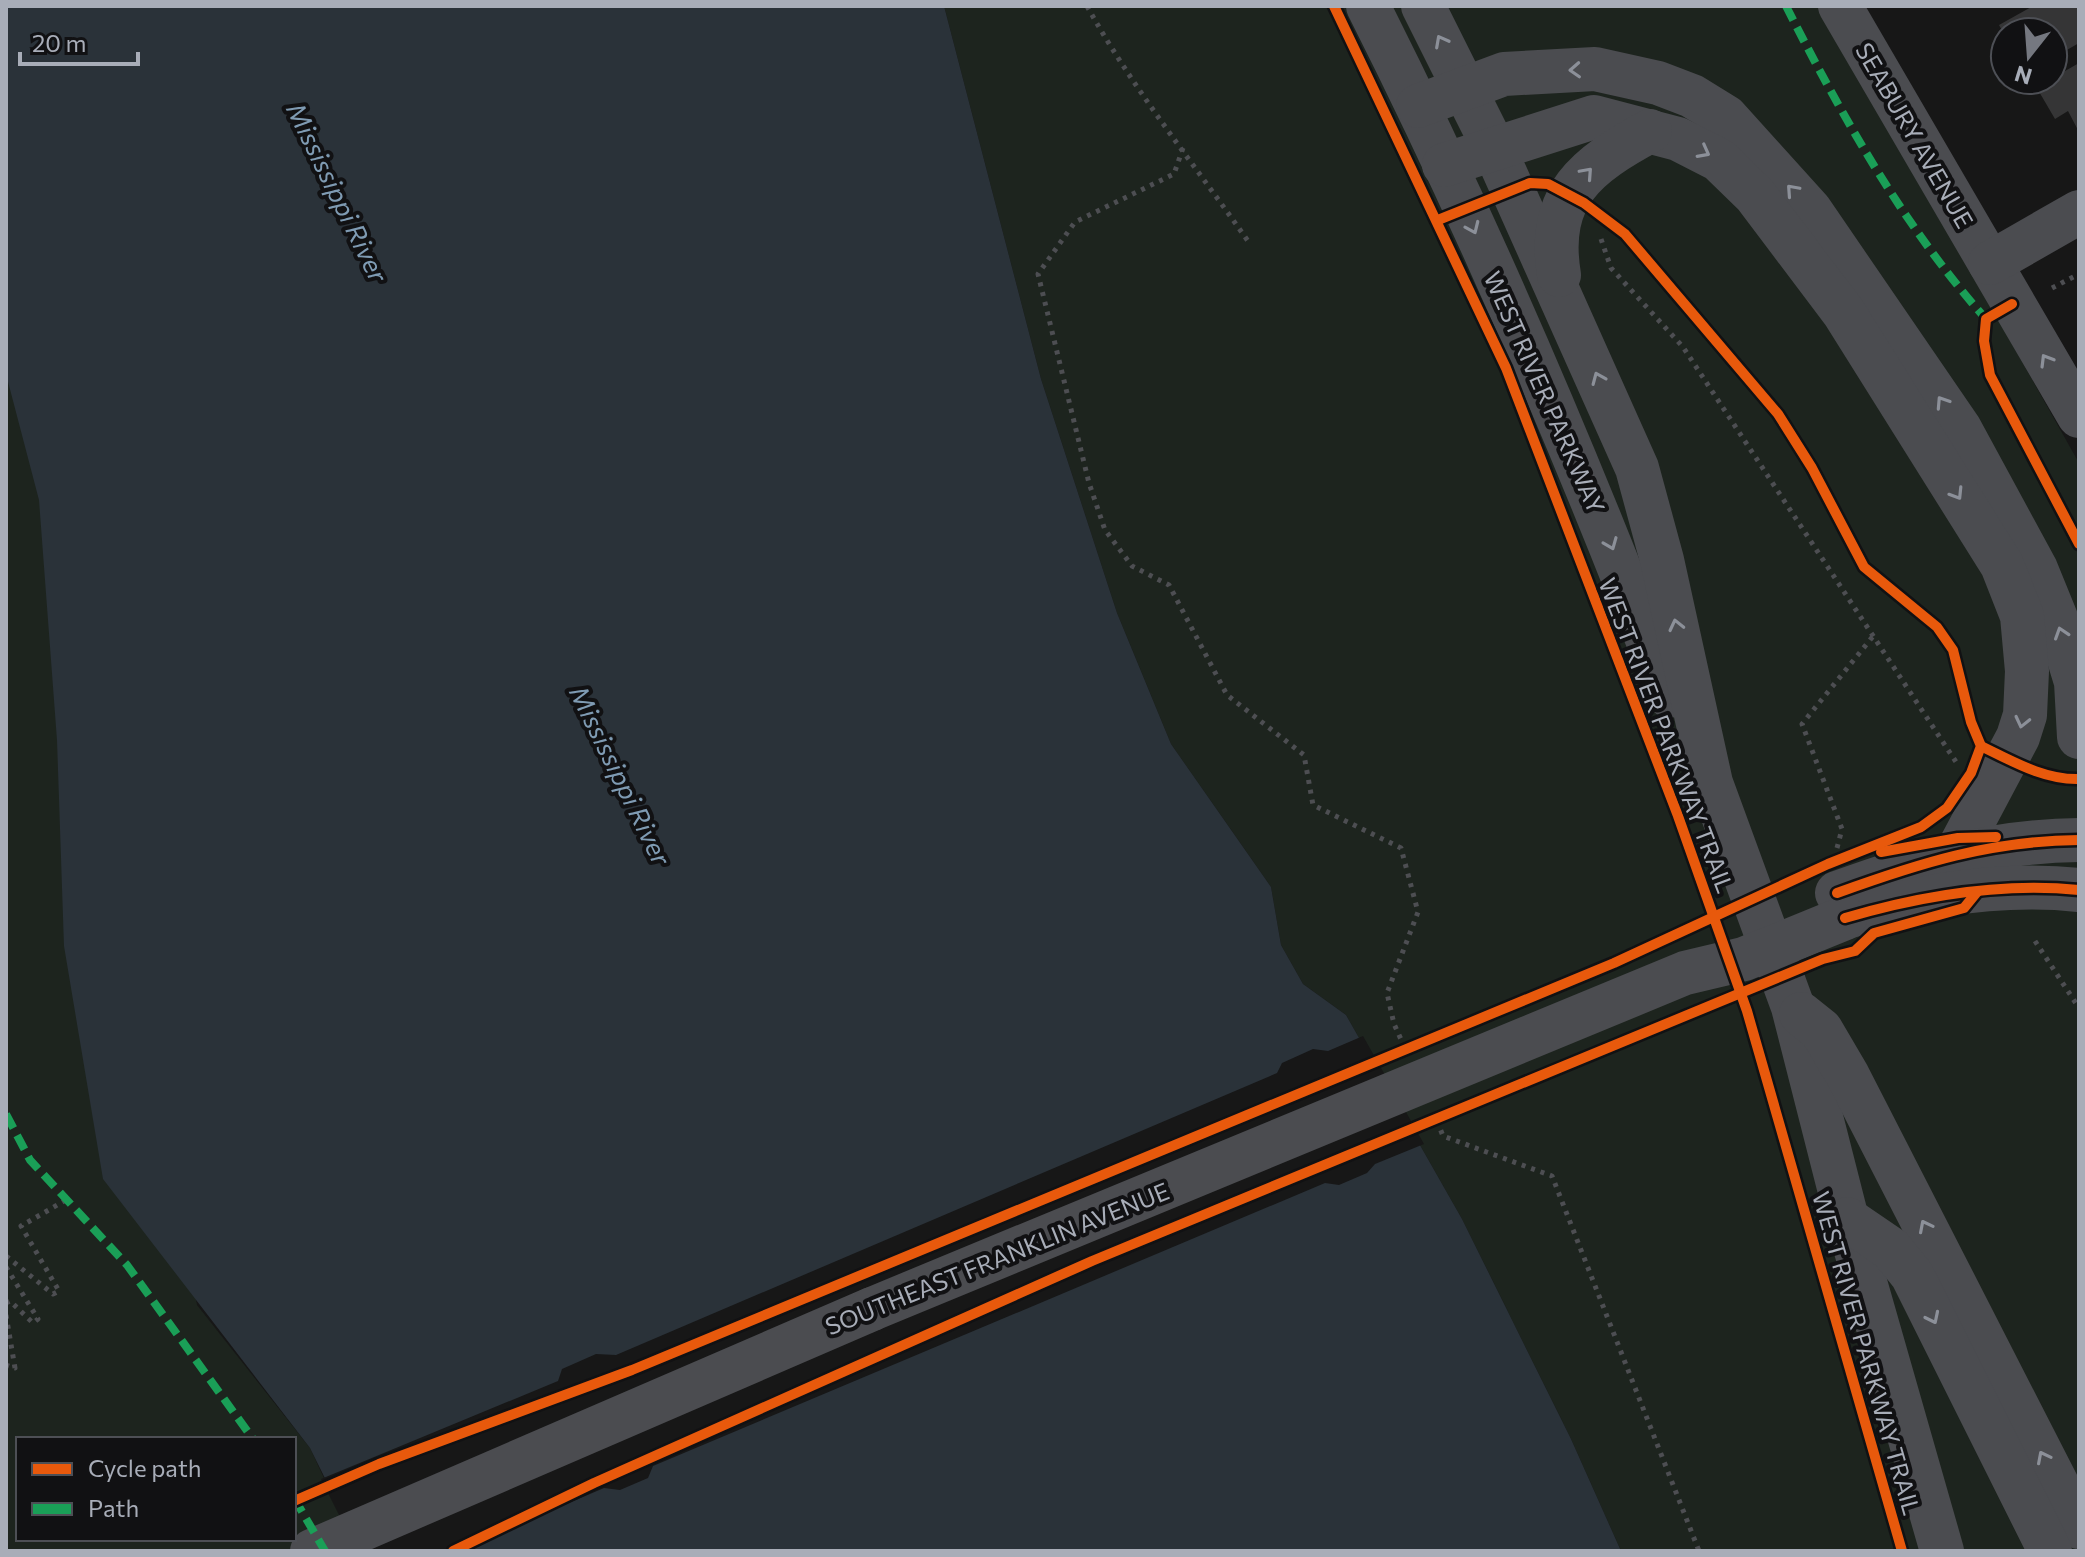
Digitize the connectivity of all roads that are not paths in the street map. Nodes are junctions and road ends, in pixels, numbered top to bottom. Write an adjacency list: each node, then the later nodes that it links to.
1 (1368, 6): 5 (street, WEST RIVER PARKWAY)
2 (1423, 6): 4 (street, WEST RIVER PARKWAY, one-way to 2)
3 (1840, 6): 10 (street, SEABURY AVENUE)
4 (1465, 86): 5 (street); 7 (street, WEST RIVER PARKWAY); 13 (street, one-way to 4)
5 (1418, 106): 8 (street, WEST RIVER PARKWAY)
6 (1650, 131): 7 (street); 11 (street, one-way to 6); 16 (street, one-way to 16)
7 (1493, 146): 8 (street); 11 (street, WEST RIVER PARKWAY)
8 (1444, 165): 14 (street, WEST RIVER PARKWAY, one-way to 14)
9 (2079, 212): 10 (street)
10 (1990, 263): 12 (street, SEABURY AVENUE, one-way to 10)
11 (1562, 297): 14 (street, WEST RIVER PARKWAY, one-way to 11)
12 (2079, 416)
13 (2079, 737)
14 (1711, 783): 19 (street, WEST RIVER PARKWAY)
15 (2079, 840): 16 (street)
16 (1956, 854): 17 (street)
17 (1839, 888): 18 (street); 22 (street, SOUTHEAST FRANKLIN AVENUE, bridge)
18 (2079, 890)
19 (1793, 1007): 20 (street, WEST RIVER PARKWAY); 21 (street, one-way to 19)
20 (1847, 1219): 23 (street, WEST RIVER PARKWAY); 24 (street, one-way to 24)
21 (2079, 1527)
22 (312, 1551)
23 (1942, 1551)
24 (2050, 1551)

